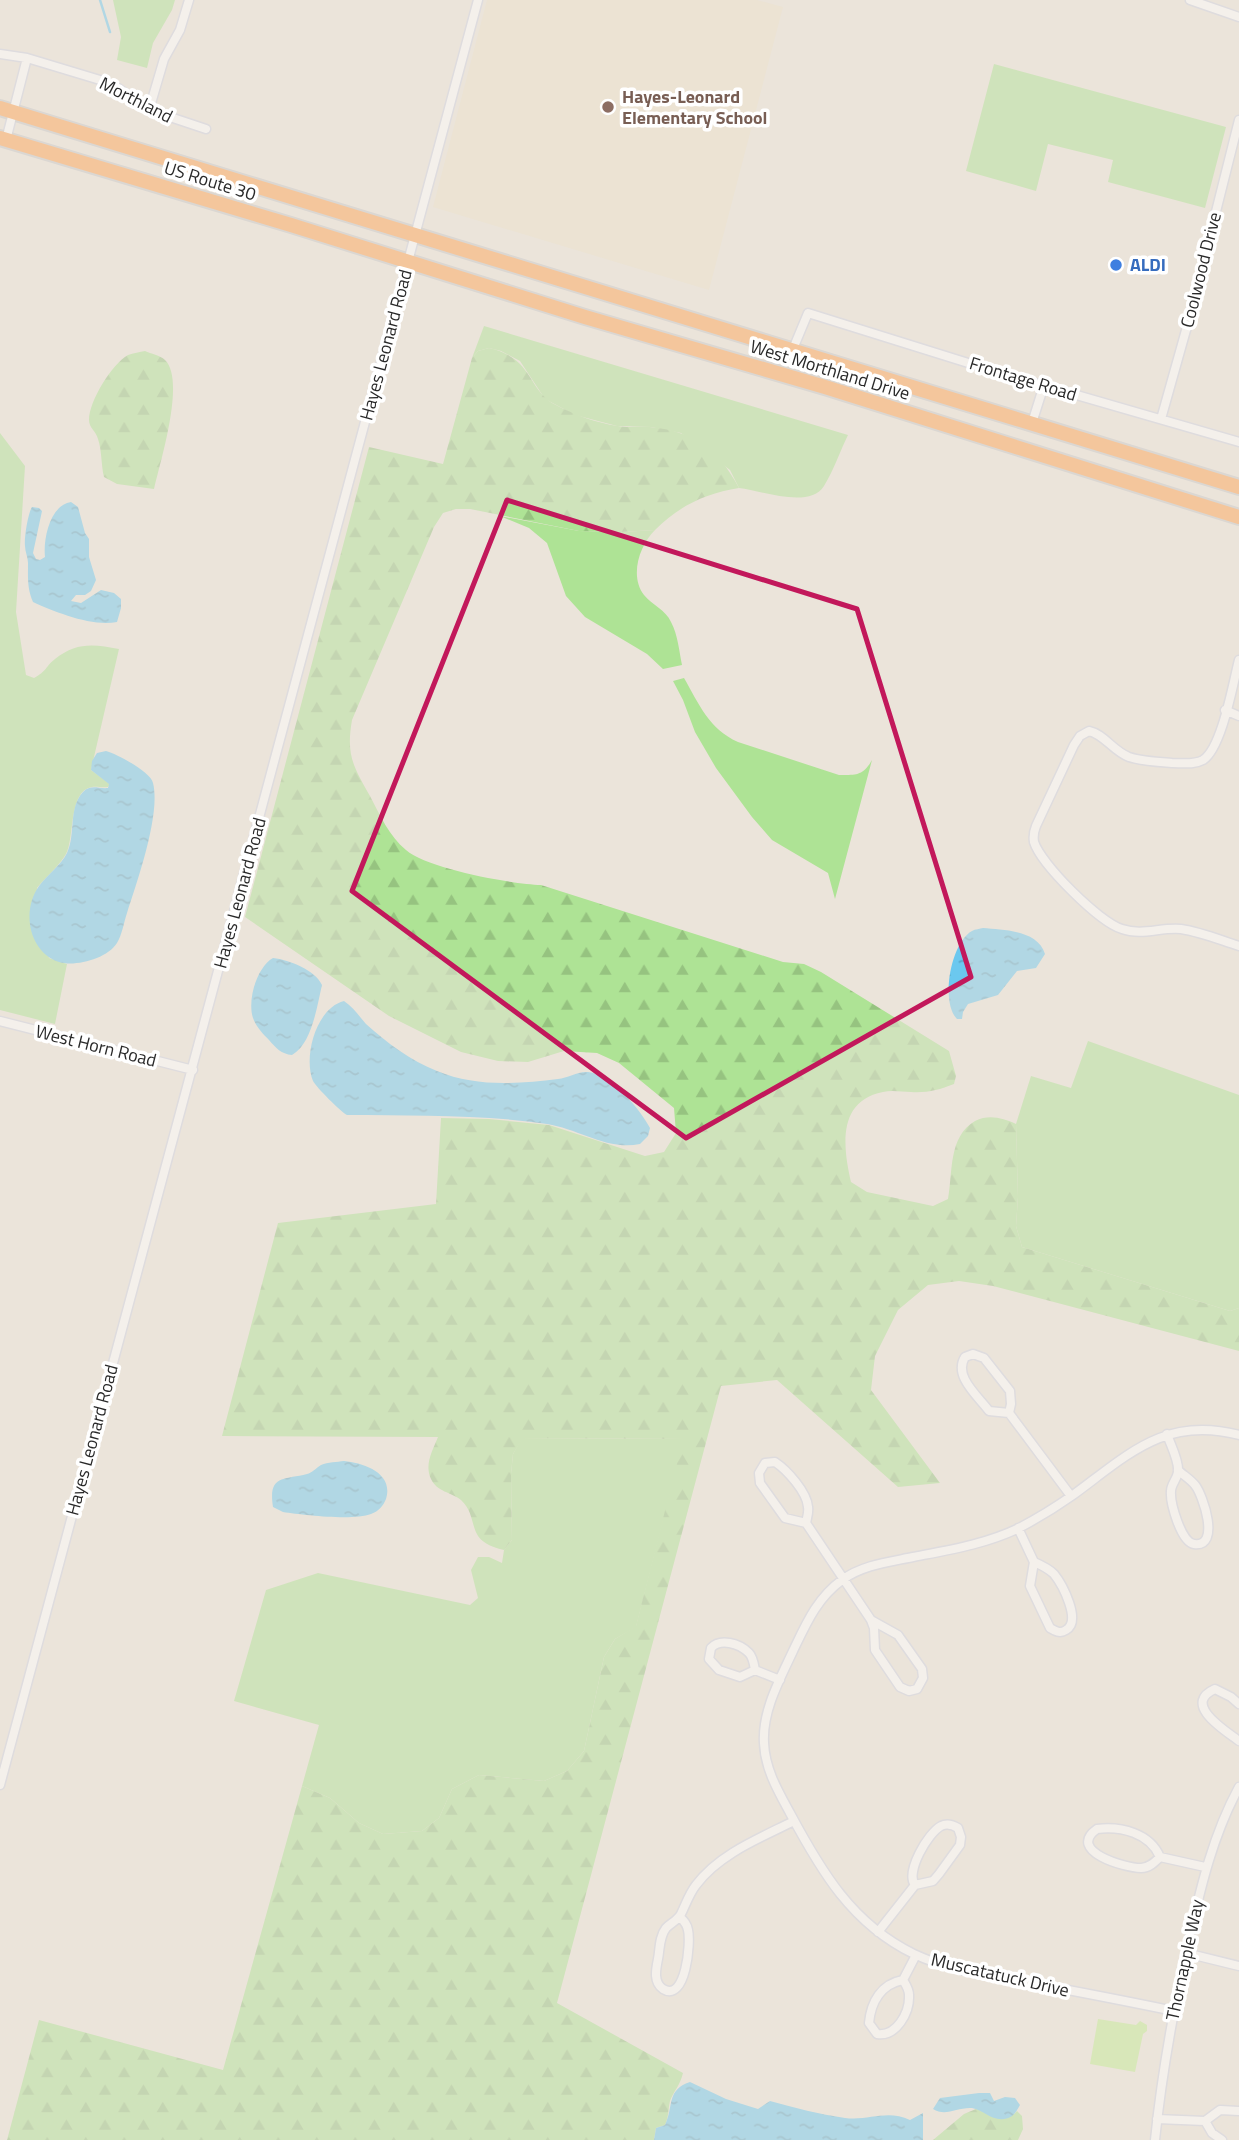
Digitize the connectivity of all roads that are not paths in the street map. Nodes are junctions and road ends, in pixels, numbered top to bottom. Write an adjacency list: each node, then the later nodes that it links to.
1 (189, 0): 8 (street)
2 (478, 0): 12 (street, Hayes Leonard Road)
3 (1190, 0): 4 (street)
4 (1239, 17)
5 (0, 54): 6 (street, Morthland)
6 (27, 58): 7 (street); 8 (street, Morthland)
7 (7, 110): 11 (street); 12 (highway, West Morthland Drive)
8 (149, 110): 10 (street, Morthland)
9 (1239, 120): 16 (street, Coolwood Drive)
10 (206, 129)
11 (3, 139): 13 (highway, US Route 30)
12 (415, 235): 13 (street, Hayes Leonard Road); 14 (highway, West Morthland Drive)
13 (408, 261): 20 (highway, West Morthland Drive); 26 (street, Hayes Leonard Road)
14 (793, 349): 15 (street, Frontage Road); 17 (highway, West Morthland Drive)
15 (1044, 385): 16 (street, Frontage Road); 17 (street)
16 (1161, 419): 18 (street, Frontage Road)
17 (1032, 423): 19 (highway, West Morthland Drive)
18 (1239, 442)
19 (1239, 486)
20 (1239, 517)
21 (1239, 660): 22 (street)
22 (1225, 710): 23 (street); 24 (street)
23 (1239, 716)
24 (1239, 946)
25 (0, 1021): 26 (street, West Horn Road)
26 (193, 1070): 41 (street, Hayes Leonard Road)
27 (1009, 1413): 27 (street); 31 (street)
28 (1167, 1434): 29 (street, Muscatatuck Drive); 30 (street); 31 (street, Muscatatuck Drive)
29 (1239, 1434)
30 (1178, 1470): 30 (street)
31 (1071, 1496): 33 (street, Muscatatuck Drive)
32 (806, 1524): 32 (street); 35 (street)
33 (1018, 1528): 34 (street); 35 (street, Muscatatuck Drive)
34 (1034, 1562): 34 (street)
35 (843, 1579): 36 (street); 38 (street, Muscatatuck Drive)
36 (871, 1619): 36 (street)
37 (755, 1670): 37 (street); 38 (street)
38 (780, 1680): 43 (street, Muscatatuck Drive)
39 (1239, 1704): 40 (street)
40 (1239, 1741)
41 (0, 1785)
42 (1239, 1787): 45 (street, Thornapple Way)
43 (794, 1821): 47 (street); 48 (street, Muscatatuck Drive)
44 (1160, 1857): 44 (street); 45 (street)
45 (1205, 1867): 49 (street, Thornapple Way)
46 (915, 1885): 46 (street); 48 (street)
47 (680, 1917): 47 (street)
48 (878, 1932): 50 (street, Muscatatuck Drive)
49 (1186, 1953): 51 (street); 53 (street, Thornapple Way)
50 (916, 1955): 52 (street); 53 (street, Muscatatuck Drive)
51 (1239, 1966)
52 (903, 1980): 52 (street)
53 (1174, 2011): 55 (street, Thornapple Way)
54 (1239, 2111): 56 (street)
55 (1157, 2119): 56 (street); 57 (street, Thornapple Way)
56 (1205, 2121): 58 (street)
57 (1155, 2140)
58 (1223, 2140)

